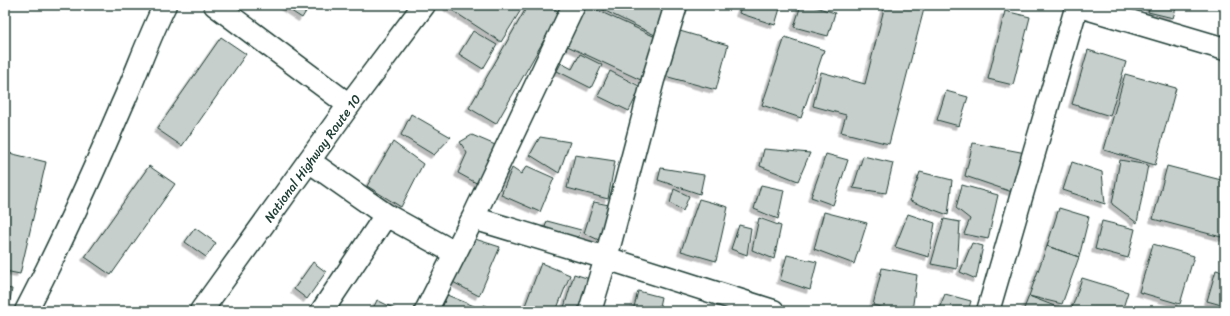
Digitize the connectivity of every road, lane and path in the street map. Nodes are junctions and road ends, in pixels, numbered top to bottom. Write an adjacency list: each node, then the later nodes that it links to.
1 (165, 5): 14 (main road)
2 (215, 5): 8 (main road)
3 (424, 5): 8 (main road, National Highway Route 10)
4 (574, 5): 11 (main road)
5 (676, 5): 13 (main road)
6 (1077, 5): 7 (main road); 20 (main road)
7 (1225, 49)
8 (349, 105): 9 (main road, National Highway Route 10)
9 (309, 161): 10 (main road); 15 (main road, National Highway Route 10)
10 (386, 215): 12 (main road); 16 (main road)
11 (473, 218): 12 (main road); 13 (main road)
12 (455, 253): 17 (main road)
13 (606, 258): 18 (main road); 19 (main road)
14 (26, 311)
15 (201, 311)
16 (322, 311)
17 (426, 311)
18 (590, 311)
19 (773, 311)
20 (988, 311)

